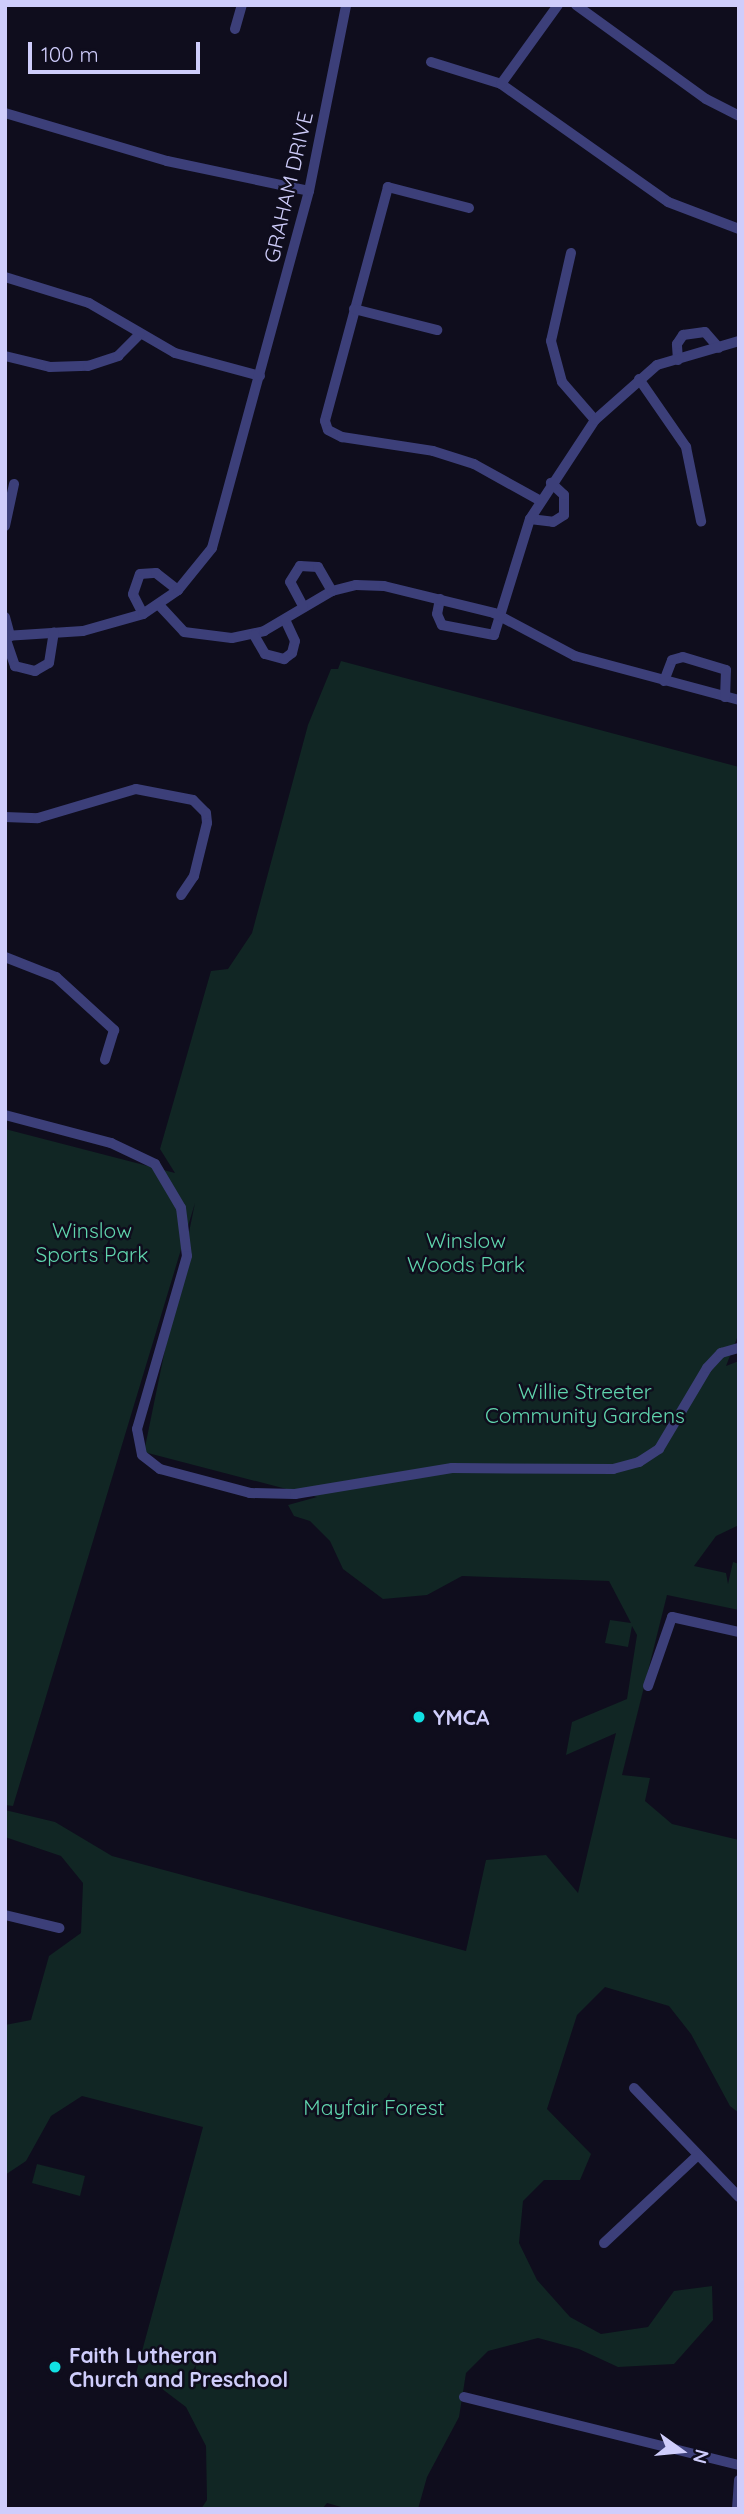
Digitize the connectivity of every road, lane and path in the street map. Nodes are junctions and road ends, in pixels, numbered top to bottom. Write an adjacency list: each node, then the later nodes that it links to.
1 (242, 5): 5 (street)
2 (346, 5): 10 (street, GRAHAM DRIVE)
3 (558, 5): 7 (street)
4 (576, 5): 9 (street)
5 (235, 29)
6 (431, 62): 7 (street)
7 (502, 84): 12 (street)
8 (5, 113): 10 (street)
9 (739, 116)
10 (309, 191): 22 (street, GRAHAM DRIVE)
11 (469, 208): 15 (street)
12 (739, 229)
13 (571, 253): 24 (street)
14 (5, 277): 17 (street)
15 (354, 309): 16 (street); 27 (street)
16 (438, 330)
17 (140, 334): 20 (street); 22 (street)
18 (739, 341): 19 (street)
19 (719, 348): 21 (street); 21 (street)
20 (5, 356)
21 (678, 360): 23 (street)
22 (260, 376): 31 (street, GRAHAM DRIVE)
23 (639, 379): 24 (street); 29 (street)
24 (595, 420): 25 (street)
25 (551, 483): 27 (street); 28 (street)
26 (14, 484): 30 (street)
27 (539, 500): 28 (street)
28 (530, 519): 37 (street)
29 (701, 521)
30 (5, 526)
31 (178, 590): 34 (street, GRAHAM DRIVE); 36 (street)
32 (332, 591): 33 (street); 35 (street); 35 (street)
33 (440, 599): 37 (street); 37 (street)
34 (160, 606): 36 (street, GRAHAM DRIVE); 41 (street)
35 (303, 607): 39 (street)
36 (143, 614): 40 (street, GRAHAM DRIVE)
37 (502, 616): 43 (street)
38 (5, 617): 42 (street)
39 (285, 620): 41 (street); 41 (street)
40 (54, 632): 42 (street, GRAHAM DRIVE); 42 (street)
41 (254, 635)
42 (7, 636)
43 (664, 681): 44 (street); 44 (street)
44 (724, 696): 45 (street)
45 (739, 700)
46 (5, 817): 47 (street)
47 (181, 895)
48 (5, 957): 49 (street)
49 (105, 1060)
50 (5, 1115): 51 (street)
51 (739, 1348)
52 (739, 1632): 53 (street)
53 (648, 1686)
54 (5, 1915): 55 (street)
55 (59, 1928)
56 (634, 2088): 57 (street)
57 (698, 2155): 58 (street); 59 (street)
58 (739, 2197)
59 (604, 2243)
60 (464, 2397): 61 (street)
61 (739, 2465)
62 (739, 2480): 63 (street)
63 (737, 2509)

